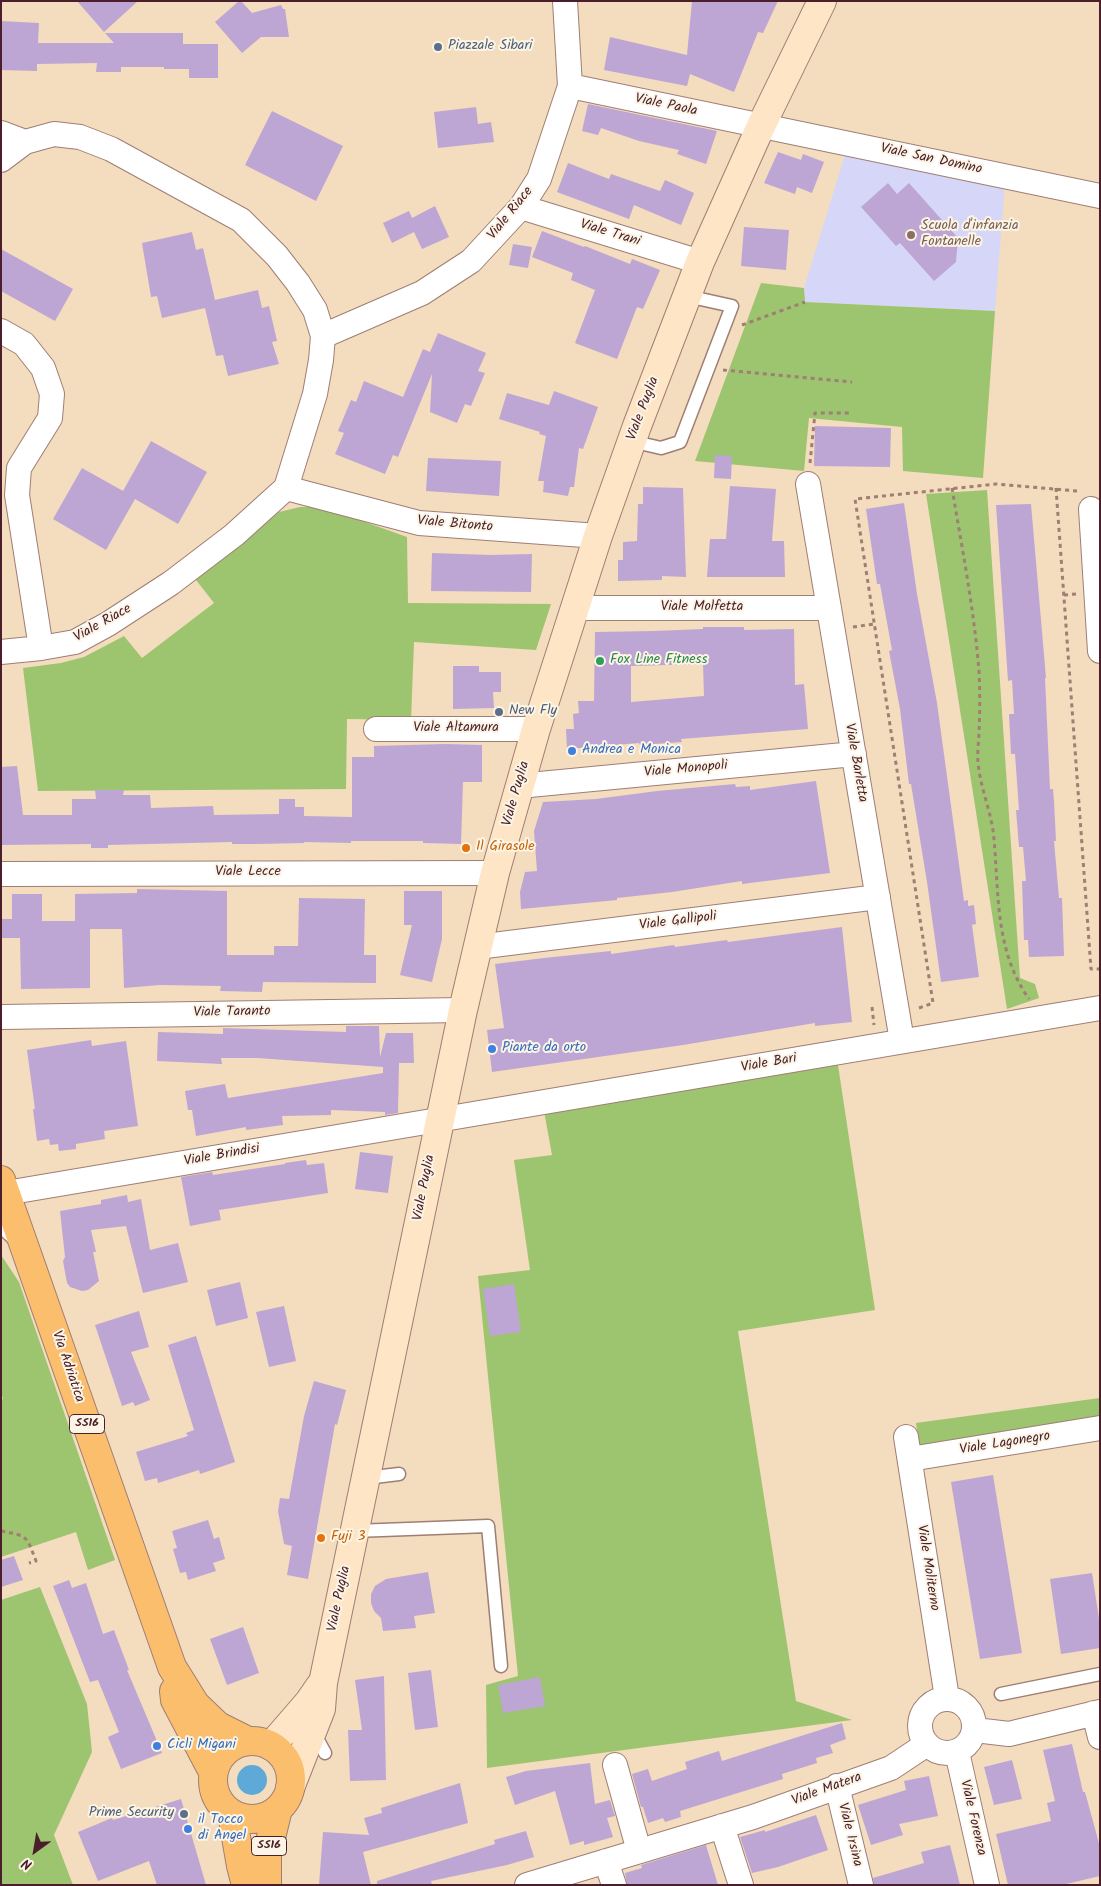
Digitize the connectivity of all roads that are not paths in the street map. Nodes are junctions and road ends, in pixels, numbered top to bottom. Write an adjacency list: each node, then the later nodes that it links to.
1 (565, 1): 3 (street, Viale Riace)
2 (822, 1): 4 (main road, Viale Puglia)
3 (570, 86): 4 (street, Viale Paola); 9 (street, Viale Riace)
4 (762, 126): 8 (street, Viale San Domino); 10 (main road, Viale Puglia)
5 (1, 133): 6 (street)
6 (25, 142): 7 (street); 13 (street)
7 (1, 160)
8 (1100, 196)
9 (521, 207): 10 (street, Viale Trani); 13 (street, Viale Riace)
10 (700, 262): 11 (main road, Viale Puglia)
11 (687, 296): 14 (main road, Viale Puglia); 14 (lane)
12 (1, 331): 21 (street)
13 (322, 336): 16 (street)
14 (632, 441): 18 (main road, Viale Puglia)
15 (808, 484): 20 (street, Viale Barletta)
16 (286, 488): 18 (street, Viale Bitonto); 21 (street, Viale Riace)
17 (1086, 500): 22 (street)
18 (598, 536): 19 (main road, Viale Puglia)
19 (575, 608): 20 (street, Viale Molfetta); 25 (main road, Viale Puglia)
20 (829, 608): 26 (street, Viale Barletta)
21 (40, 648): 23 (street, Viale Riace)
22 (1100, 651)
23 (1, 652)
24 (376, 729): 25 (street, Viale Altamura)
25 (536, 729): 27 (main road, Viale Puglia)
26 (854, 754): 27 (street, Viale Monopoli); 30 (street, Viale Barletta)
27 (519, 786): 28 (main road, Viale Puglia)
28 (495, 873): 29 (street, Viale Lecce); 31 (main road, Viale Puglia)
29 (1, 874)
30 (878, 897): 31 (street, Viale Gallipoli); 35 (street, Viale Barletta)
31 (478, 947): 33 (main road, Viale Puglia)
32 (1100, 1008): 35 (street, Viale Bari)
33 (462, 1010): 34 (street, Viale Taranto); 36 (main road, Viale Puglia)
34 (1, 1017)
35 (902, 1041): 36 (street, Viale Bari)
36 (438, 1121): 37 (street, Viale Brindisi); 43 (main road, Viale Puglia)
37 (4, 1186): 39 (main road, Via Adriatica / SS16)
38 (1, 1227): 39 (lane)
39 (26, 1252): 46 (main road, Via Adriatica / SS16)
40 (1100, 1428): 41 (street, Viale Lagonegro)
41 (908, 1448): 50 (street, Viale Moliterno)
42 (399, 1474): 43 (lane)
43 (366, 1478): 44 (main road, Viale Puglia)
44 (355, 1532): 45 (lane); 48 (main road, Viale Puglia)
45 (500, 1666)
46 (172, 1667): 54 (main road, Via Adriatica / SS16); 58 (main road, Via Adriatica / SS16)
47 (1100, 1674): 49 (lane)
48 (323, 1683): 54 (main road, Viale Puglia); 60 (main road, Viale Puglia)
49 (1002, 1694)
50 (947, 1698): 52 (street); 55 (street)
51 (1097, 1712): 52 (street); 53 (street)
52 (975, 1730): 56 (street)
53 (1100, 1737)
54 (259, 1744): 58 (main road); 60 (main road, SS16)
55 (927, 1744): 56 (street); 59 (street, Viale Matera)
56 (957, 1752): 71 (street, Viale Forenza)
57 (615, 1765): 63 (street)
58 (214, 1772): 61 (main road, SS16)
59 (837, 1786): 62 (street, Viale Matera); 70 (street, Viale Irsina)
60 (284, 1798): 61 (main road, SS16); 66 (main road, SS16)
61 (232, 1814): 65 (main road, SS16)
62 (722, 1826): 63 (street, Viale Matera); 69 (street)
63 (639, 1851): 64 (street, Viale Matera)
64 (606, 1861): 67 (street, Viale Matera); 68 (street)
65 (246, 1885)
66 (267, 1885)
67 (527, 1885)
68 (614, 1885)
69 (741, 1885)
70 (861, 1885)
71 (987, 1885)

